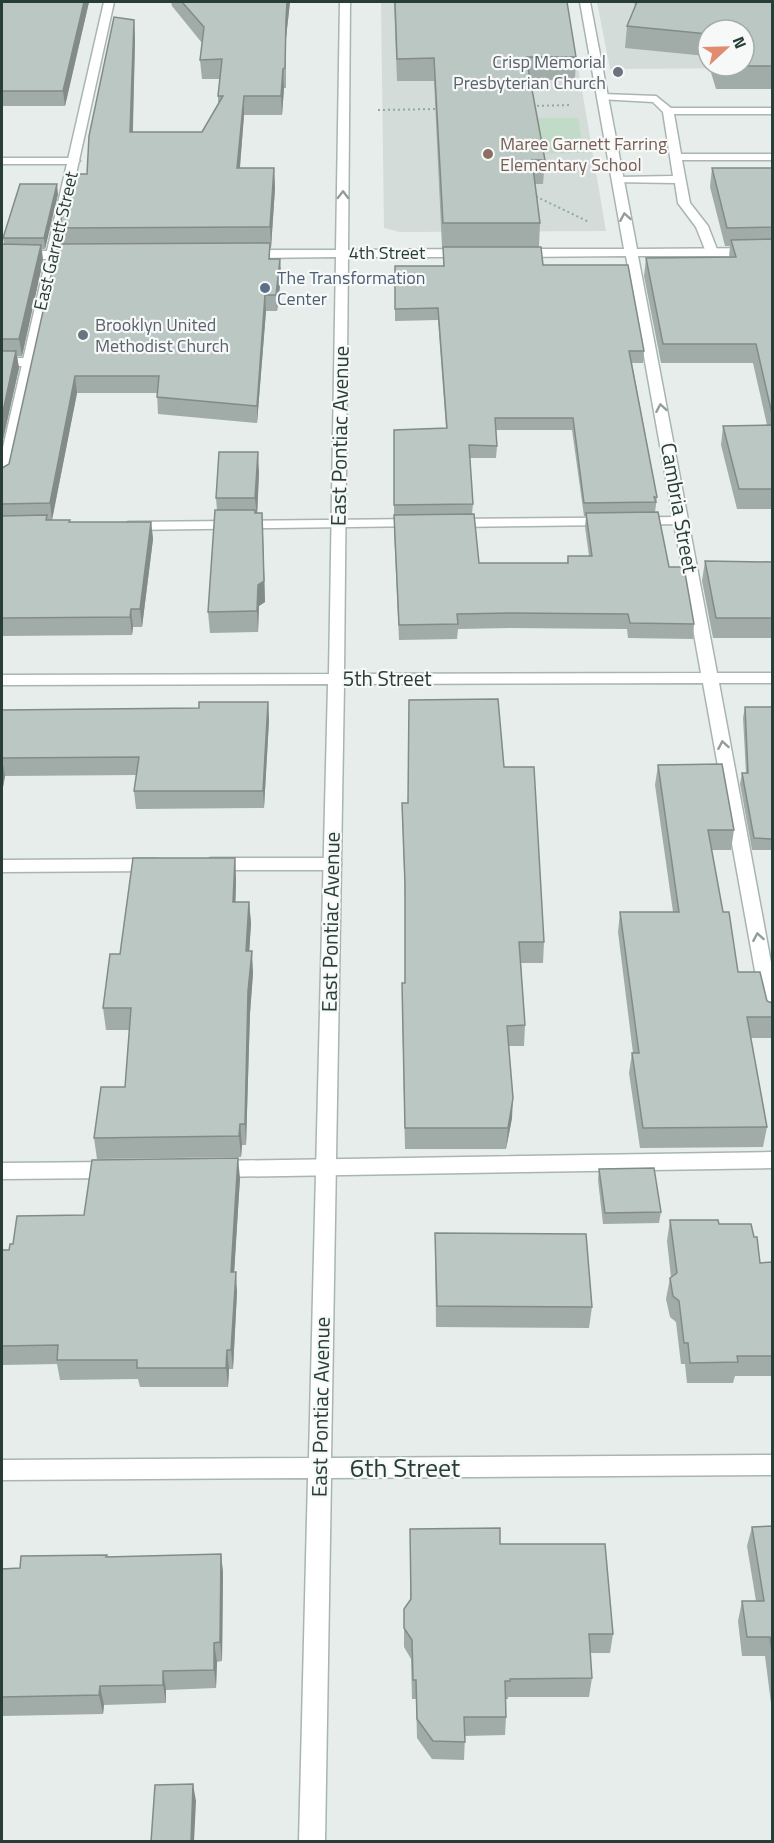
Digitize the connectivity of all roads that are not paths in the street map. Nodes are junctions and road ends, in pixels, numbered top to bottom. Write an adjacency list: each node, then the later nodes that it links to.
1 (109, 2): 10 (street, East Garrett Street)
2 (345, 2): 16 (street, East Pontiac Avenue, one-way to 2)
3 (585, 2): 4 (street, Cambria Street)
4 (604, 101): 5 (street); 12 (street, Cambria Street)
5 (668, 111): 6 (street); 7 (street)
6 (772, 111)
7 (678, 157): 8 (street); 11 (street)
8 (772, 158)
9 (2, 161): 10 (street)
10 (74, 161): 21 (street, East Garrett Street)
11 (681, 179): 12 (street); 14 (street)
12 (618, 180): 13 (street, Cambria Street, one-way to 12)
13 (632, 252): 14 (street); 18 (street); 26 (street, Cambria Street, one-way to 13)
14 (712, 252): 15 (street)
15 (772, 252)
16 (342, 253): 17 (street, 4th Street); 19 (street, 4th Street); 27 (street, East Pontiac Avenue)
17 (481, 253)
18 (504, 253)
19 (227, 254)
20 (2, 255): 21 (street)
21 (52, 255): 22 (street); 24 (street, East Garrett Street)
22 (87, 255)
23 (2, 362): 24 (street)
24 (28, 362): 25 (street, East Garrett Street)
25 (2, 481)
26 (681, 521): 27 (street); 29 (street, Cambria Street)
27 (338, 524): 28 (street); 31 (street, East Pontiac Avenue)
28 (108, 526)
29 (710, 678): 30 (street, 5th Street); 31 (street, 5th Street); 35 (street, Cambria Street, one-way to 29)
30 (772, 678)
31 (336, 679): 32 (street, 5th Street); 33 (street, East Pontiac Avenue)
32 (2, 680)
33 (332, 864): 34 (street); 37 (street, East Pontiac Avenue)
34 (2, 866)
35 (772, 1015)
36 (772, 1160): 37 (street)
37 (326, 1168): 38 (street); 42 (street, East Pontiac Avenue)
38 (197, 1169)
39 (128, 1170): 40 (street)
40 (2, 1171)
41 (772, 1465): 42 (street, 6th Street)
42 (321, 1468): 43 (street, 6th Street); 44 (street, East Pontiac Avenue)
43 (2, 1470)
44 (312, 1842)

